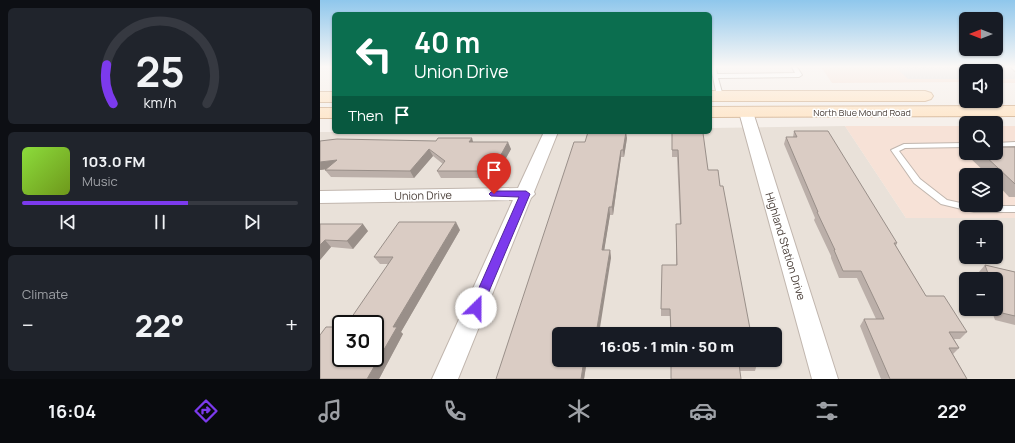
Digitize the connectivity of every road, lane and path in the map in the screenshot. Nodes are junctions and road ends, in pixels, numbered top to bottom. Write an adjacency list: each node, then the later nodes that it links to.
1 (715, 85): 2 (lane)
2 (715, 96): 3 (main road, North Blue Mound Road)
3 (942, 96)
4 (1003, 96): 5 (main road)
5 (1015, 96)
6 (332, 97): 7 (main road)
7 (320, 98)
8 (1015, 111): 10 (main road, North Blue Mound Road)
9 (712, 112): 10 (main road, North Blue Mound Road)
10 (746, 112): 21 (street, Highland Station Drive)
11 (320, 113): 12 (main road)
12 (332, 113)
13 (550, 134): 17 (street)
14 (1015, 144): 16 (lane)
15 (959, 145): 19 (lane)
16 (1003, 145)
17 (526, 194): 18 (street, Union Drive); 20 (street)
18 (320, 197)
19 (1015, 209)
20 (445, 379)
21 (825, 379)

